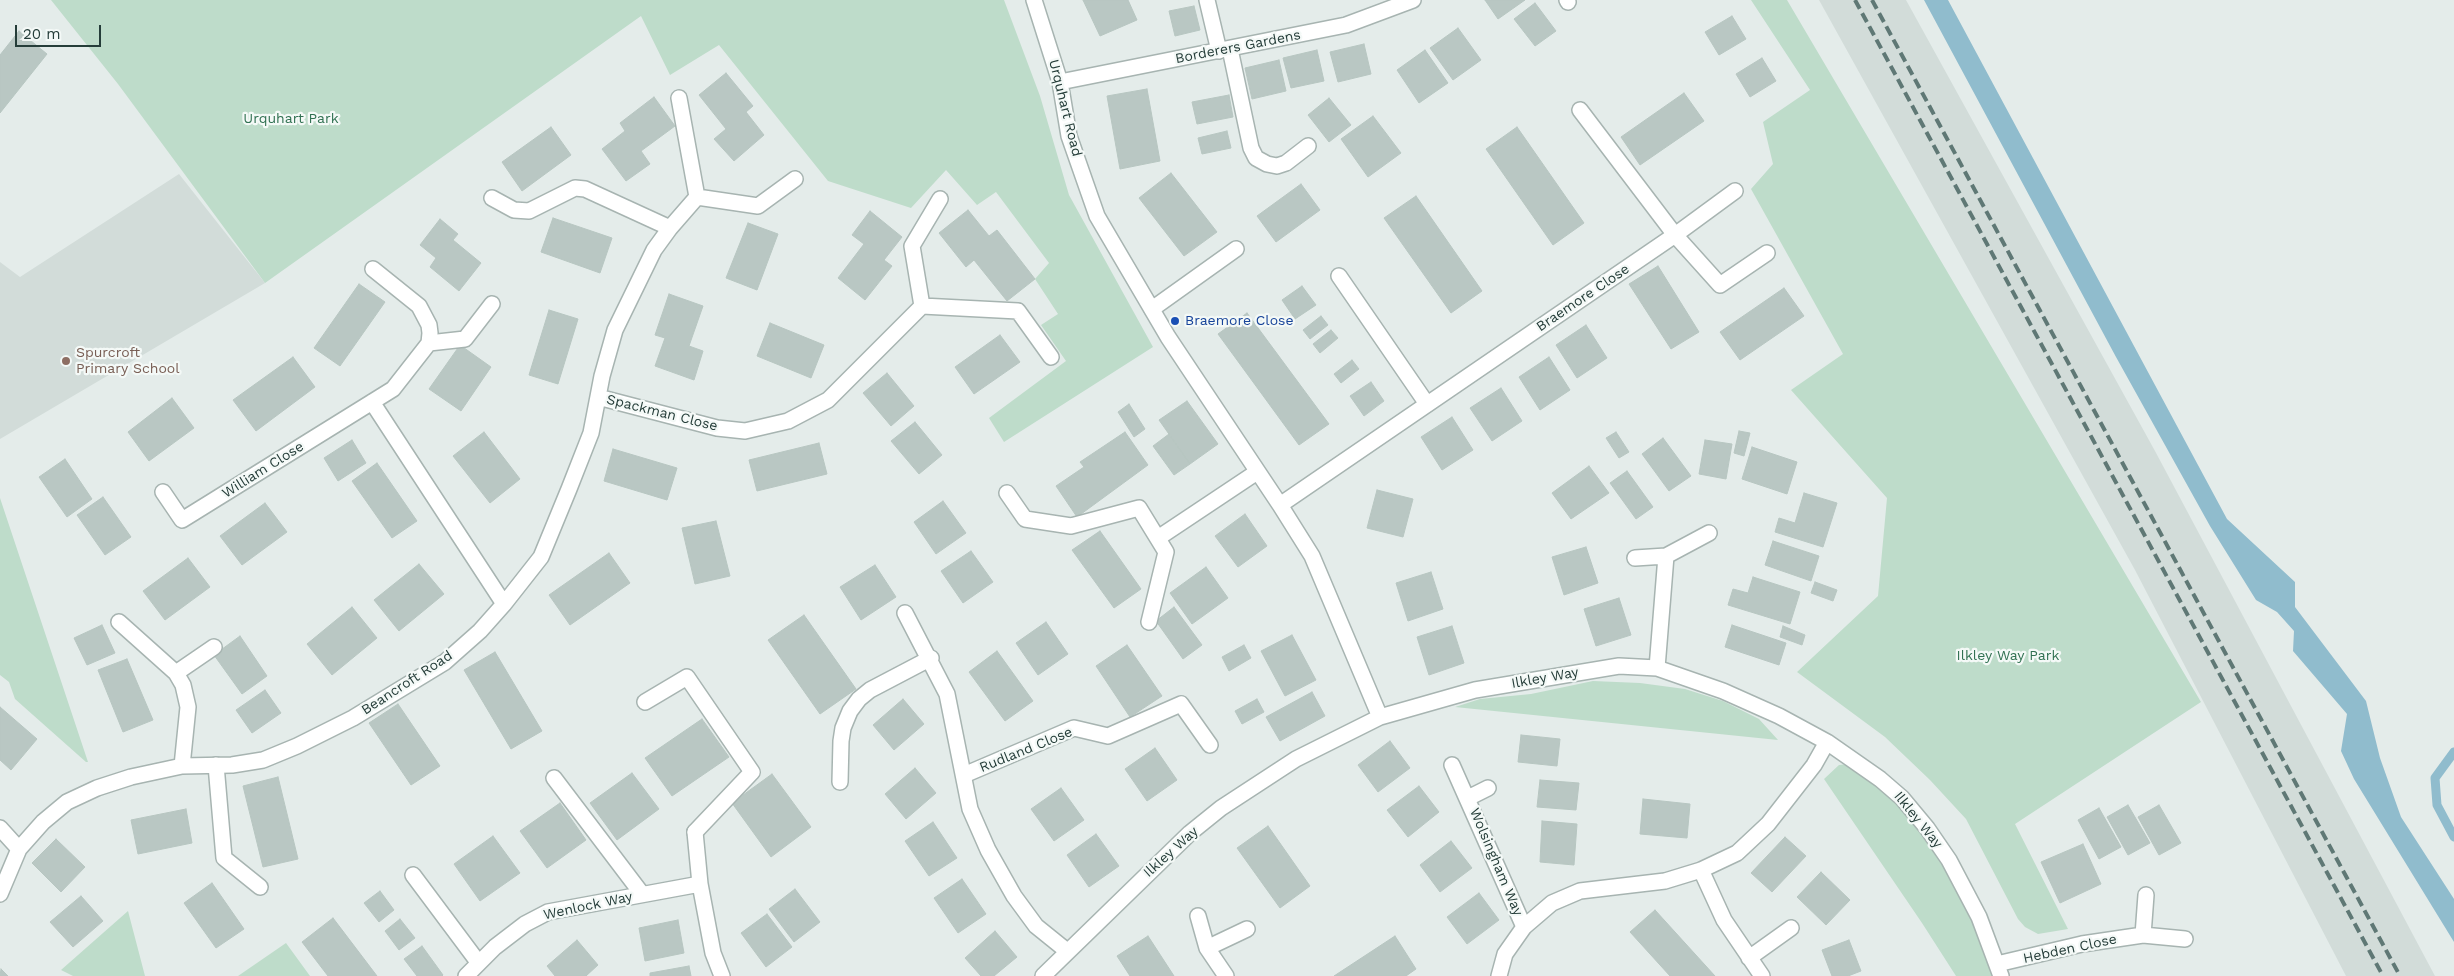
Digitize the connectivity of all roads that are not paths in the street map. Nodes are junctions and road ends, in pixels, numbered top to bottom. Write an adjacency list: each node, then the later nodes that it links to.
1 (1034, 0): 5 (street, Urquhart Road)
2 (1207, 0): 4 (street)
3 (1408, 1): 4 (street, Borderers Gardens)
4 (1224, 50): 5 (street, Borderers Gardens); 8 (street)
5 (1060, 82): 22 (street, Urquhart Road)
6 (679, 98): 11 (street)
7 (1580, 110): 15 (street)
8 (1308, 146)
9 (795, 179): 11 (street)
10 (1735, 191): 15 (street, Braemore Close)
11 (698, 197): 14 (street, Beancroft Road)
12 (492, 198): 14 (street)
13 (940, 199): 21 (street)
14 (670, 228): 25 (street, Beancroft Road)
15 (1675, 235): 17 (street); 27 (street, Braemore Close)
16 (1236, 250): 22 (street)
17 (1767, 253)
18 (374, 269): 23 (street)
19 (1339, 276): 27 (street)
20 (492, 304): 23 (street)
21 (922, 306): 24 (street); 25 (street, Spackman Close)
22 (1152, 309): 28 (street)
23 (429, 343): 26 (street, William Close)
24 (1051, 357)
25 (598, 397): 36 (street, Beancroft Road)
26 (372, 402): 29 (street, William Close); 36 (street)
27 (1427, 404): 31 (street, Braemore Close)
28 (1257, 472): 31 (street); 33 (street)
29 (163, 492)
30 (1007, 493): 33 (street)
31 (1280, 505): 45 (street)
32 (1709, 533): 34 (street)
33 (1158, 538): 39 (street)
34 (1666, 556): 35 (street); 42 (street)
35 (1636, 558)
36 (504, 604): 48 (street, Beancroft Road)
37 (906, 613): 41 (street, Rudland Close)
38 (119, 622): 43 (street)
39 (1150, 622)
40 (214, 647): 43 (street)
41 (930, 658): 51 (street, Rudland Close); 53 (street)
42 (1657, 668): 45 (street, Ilkley Way); 46 (street, Ilkley Way)
43 (176, 673): 50 (street)
44 (645, 702): 60 (street)
45 (1380, 717): 72 (street, Ilkley Way)
46 (1827, 742): 58 (street, Wolsingham Way); 75 (street, Ilkley Way)
47 (1210, 744): 51 (street, Rudland Close)
48 (216, 765): 50 (street, Beancroft Road); 61 (street)
49 (1452, 765): 55 (street, Wolsingham Way)
50 (182, 766): 57 (street, Beancroft Road)
51 (964, 775): 72 (street, Rudland Close)
52 (554, 778): 63 (street)
53 (840, 782)
54 (1488, 788): 55 (street, Wolsingham Way)
55 (1468, 798): 66 (street, Wolsingham Way)
56 (0, 828): 57 (street)
57 (19, 848): 62 (street, Beancroft Road)
58 (1700, 870): 66 (street, Wolsingham Way); 73 (street)
59 (413, 875): 74 (street)
60 (700, 884): 63 (street, Wenlock Way); 77 (street)
61 (260, 887)
62 (0, 894)
63 (642, 894): 74 (street, Wenlock Way)
64 (2146, 895): 69 (street)
65 (1198, 916): 71 (street)
66 (1524, 927): 80 (street, Wolsingham Way)
67 (1792, 928): 73 (street)
68 (1247, 929): 71 (street)
69 (2144, 935): 70 (street, Hebden Close); 75 (street, Hebden Close)
70 (2185, 939)
71 (1207, 948): 79 (street)
72 (1067, 952): 78 (street, Ilkley Way)
73 (1749, 958): 81 (street)
74 (478, 962): 76 (street, Wenlock Way)
75 (1999, 970)
76 (466, 976)
77 (722, 976)
78 (1043, 976)
79 (1226, 976)
80 (1499, 976)
81 (1762, 976)

